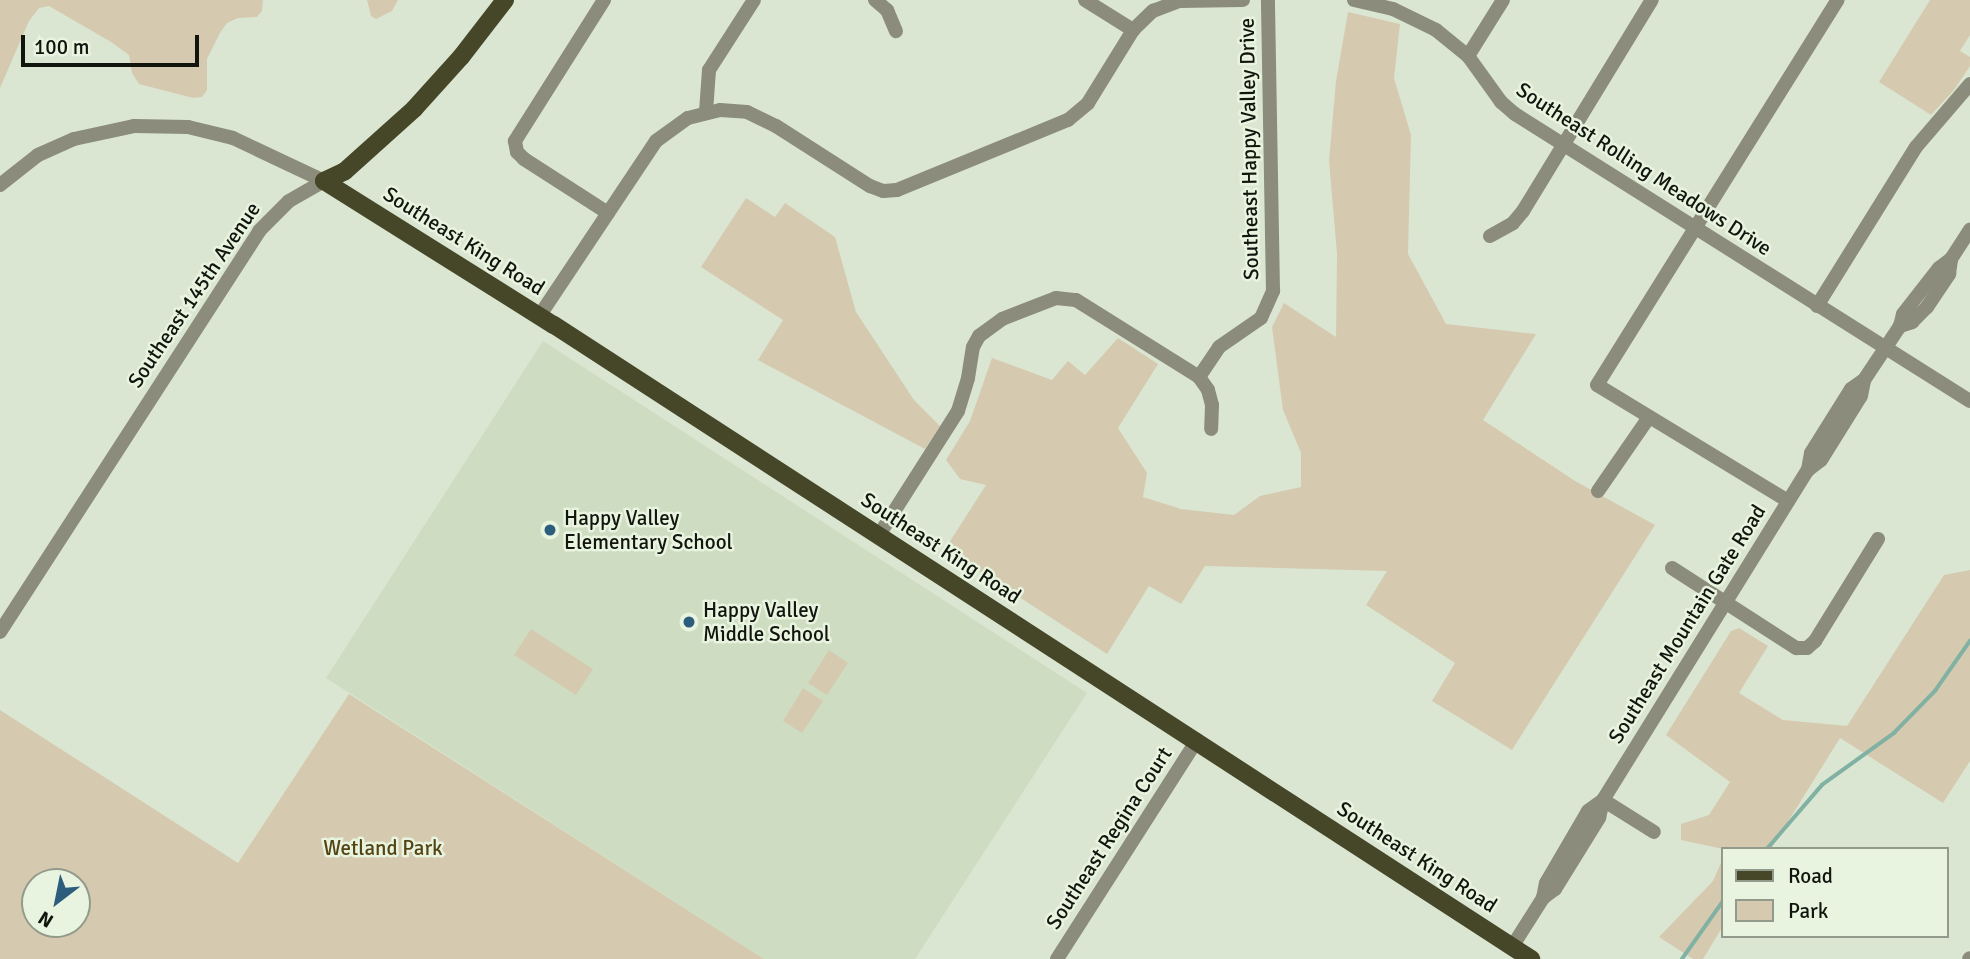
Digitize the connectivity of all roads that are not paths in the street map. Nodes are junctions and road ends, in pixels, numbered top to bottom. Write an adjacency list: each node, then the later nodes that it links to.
1 (505, 0): 18 (main road, Southeast 145th Avenue)
2 (604, 0): 20 (street)
3 (754, 0): 16 (street)
4 (875, 0): 13 (street)
5 (1085, 0): 12 (street)
6 (1243, 0): 12 (street)
7 (1268, 0): 27 (street, Southeast Happy Valley Drive)
8 (1354, 0): 14 (street, Southeast Rolling Meadows Drive)
9 (1503, 0): 14 (street)
10 (1652, 0): 17 (street)
11 (1838, 0): 21 (street)
12 (1133, 30): 16 (street)
13 (896, 32)
14 (1468, 56): 17 (street, Southeast Rolling Meadows Drive)
15 (1970, 85): 24 (street)
16 (706, 112): 20 (street)
17 (1564, 145): 21 (street, Southeast Rolling Meadows Drive); 23 (street)
18 (324, 181): 19 (street); 25 (main road, Southeast King Road); 37 (street, Southeast 145th Avenue)
19 (0, 185)
20 (608, 213): 25 (street)
21 (1695, 229): 24 (street, Southeast Rolling Meadows Drive); 29 (street)
22 (1970, 230): 26 (street, Southeast Mountain Gate Road)
23 (1490, 236)
24 (1817, 306): 26 (street, Southeast Rolling Meadows Drive)
25 (540, 315): 33 (main road, Southeast King Road)
26 (1884, 348): 28 (street, Southeast Rolling Meadows Drive); 32 (street, Southeast Mountain Gate Road)
27 (1199, 377): 30 (street); 33 (street)
28 (1970, 401)
29 (1648, 417): 31 (street); 32 (street)
30 (1211, 429)
31 (1598, 491)
32 (1788, 501): 36 (street, Southeast Mountain Gate Road)
33 (880, 535): 38 (main road, Southeast King Road)
34 (1878, 539): 36 (street)
35 (1672, 568): 36 (street)
36 (1725, 604): 39 (street, Southeast Mountain Gate Road)
37 (0, 632)
38 (1197, 740): 41 (main road, Southeast King Road); 42 (street, Southeast Regina Court)
39 (1603, 800): 40 (street); 41 (street, Southeast Mountain Gate Road)
40 (1654, 832)
41 (1512, 947): 43 (main road, Southeast King Road)
42 (1057, 959)
43 (1531, 959)

